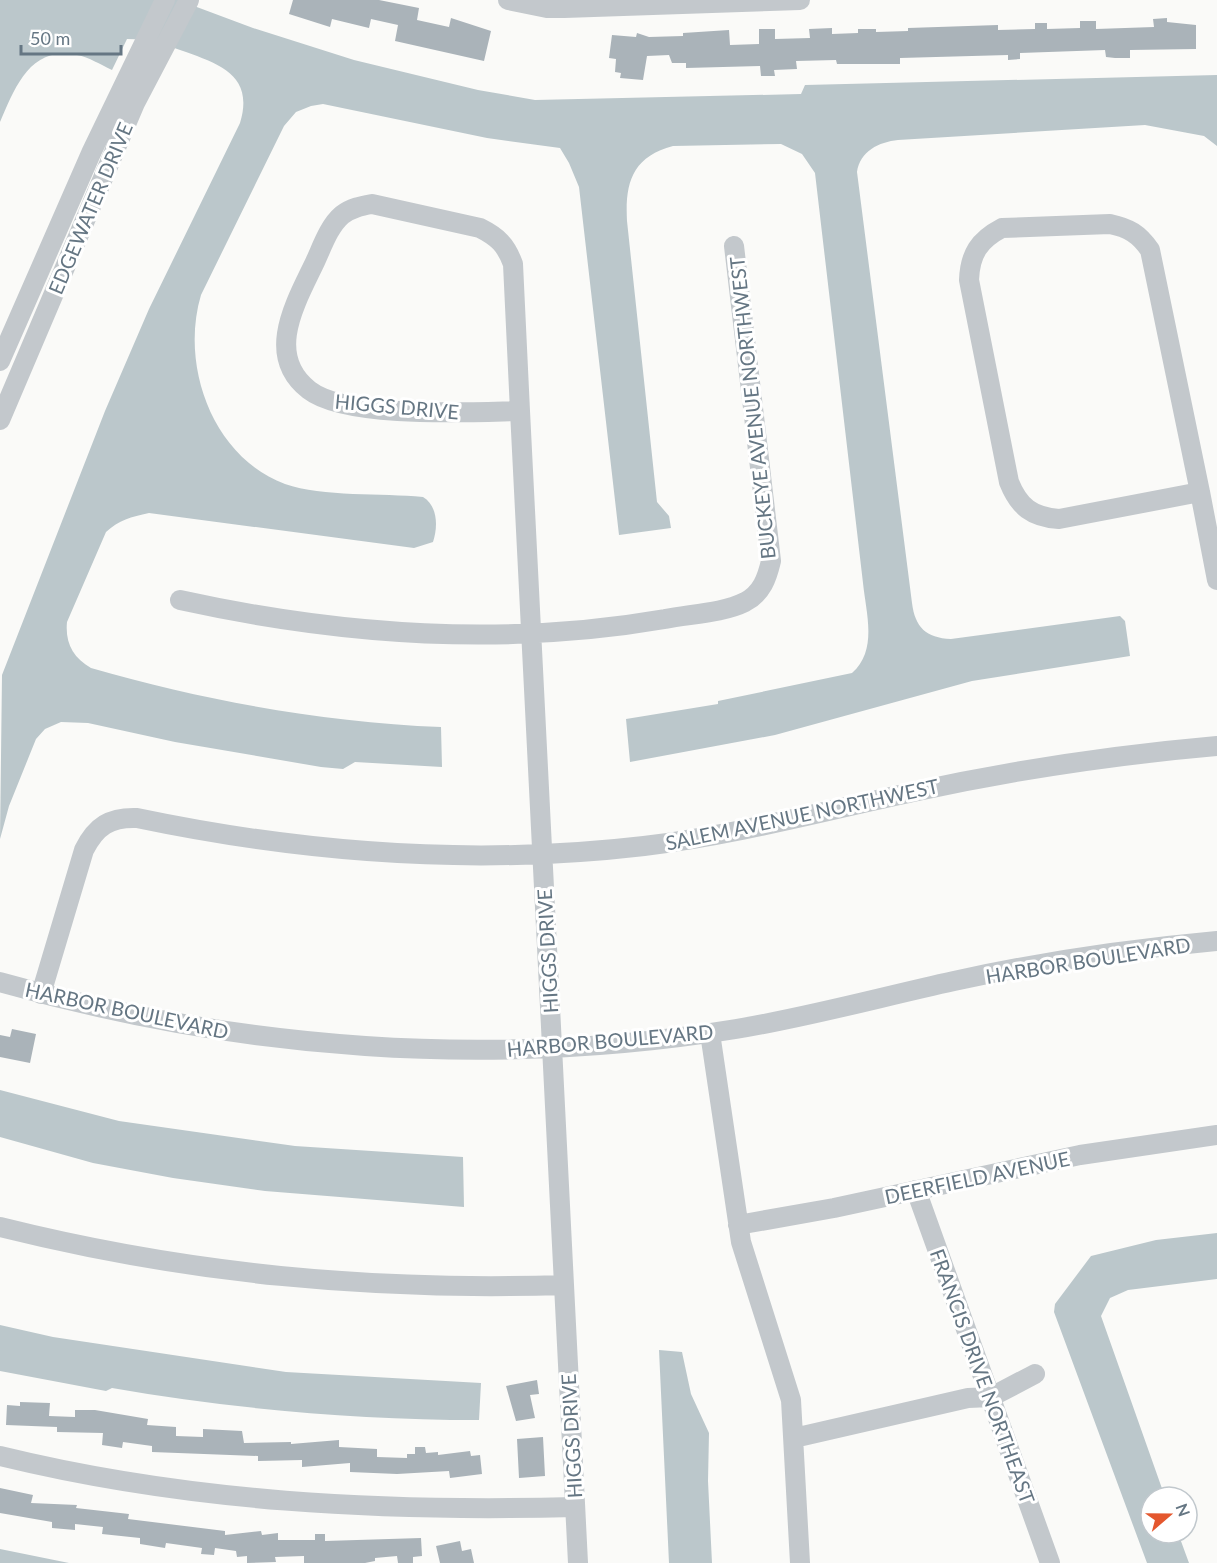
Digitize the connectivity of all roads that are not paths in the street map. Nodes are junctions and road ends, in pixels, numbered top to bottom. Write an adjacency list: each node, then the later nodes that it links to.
1 (165, 0): 7 (street, EDGEWATER DRIVE)
2 (189, 0): 9 (street, EDGEWATER DRIVE)
3 (508, 0): 5 (street)
4 (800, 0): 5 (street)
5 (671, 2)
6 (734, 246): 13 (street, BUCKEYE AVENUE NORTHWEST)
7 (0, 361)
8 (520, 411): 8 (street, HIGGS DRIVE); 13 (street, HIGGS DRIVE)
9 (0, 420)
10 (1200, 492): 10 (street); 11 (street)
11 (1217, 580)
12 (180, 600): 13 (street, BUCKEYE AVENUE NORTHWEST)
13 (532, 633): 15 (street, HIGGS DRIVE)
14 (1217, 746): 15 (street, SALEM AVENUE NORTHWEST)
15 (543, 854): 18 (street, SALEM AVENUE NORTHWEST); 20 (street, HIGGS DRIVE)
16 (1217, 940): 19 (street, HARBOR BOULEVARD)
17 (0, 982): 18 (street, HARBOR BOULEVARD)
18 (41, 994): 20 (street, HARBOR BOULEVARD)
19 (710, 1033): 20 (street, HARBOR BOULEVARD); 23 (street)
20 (552, 1048): 25 (street, HIGGS DRIVE)
21 (1217, 1135): 22 (street, DEERFIELD AVENUE)
22 (916, 1190): 23 (street, DEERFIELD AVENUE); 27 (street, FRANCIS DRIVE NORTHEAST)
23 (738, 1225): 28 (street)
24 (0, 1227): 25 (street)
25 (564, 1285): 30 (street, HIGGS DRIVE)
26 (1035, 1374): 27 (street)
27 (991, 1397): 28 (street); 33 (street, FRANCIS DRIVE NORTHEAST)
28 (794, 1438): 32 (street)
29 (0, 1456): 30 (street)
30 (575, 1507): 31 (street, HIGGS DRIVE)
31 (578, 1563)
32 (800, 1563)
33 (1050, 1563)

